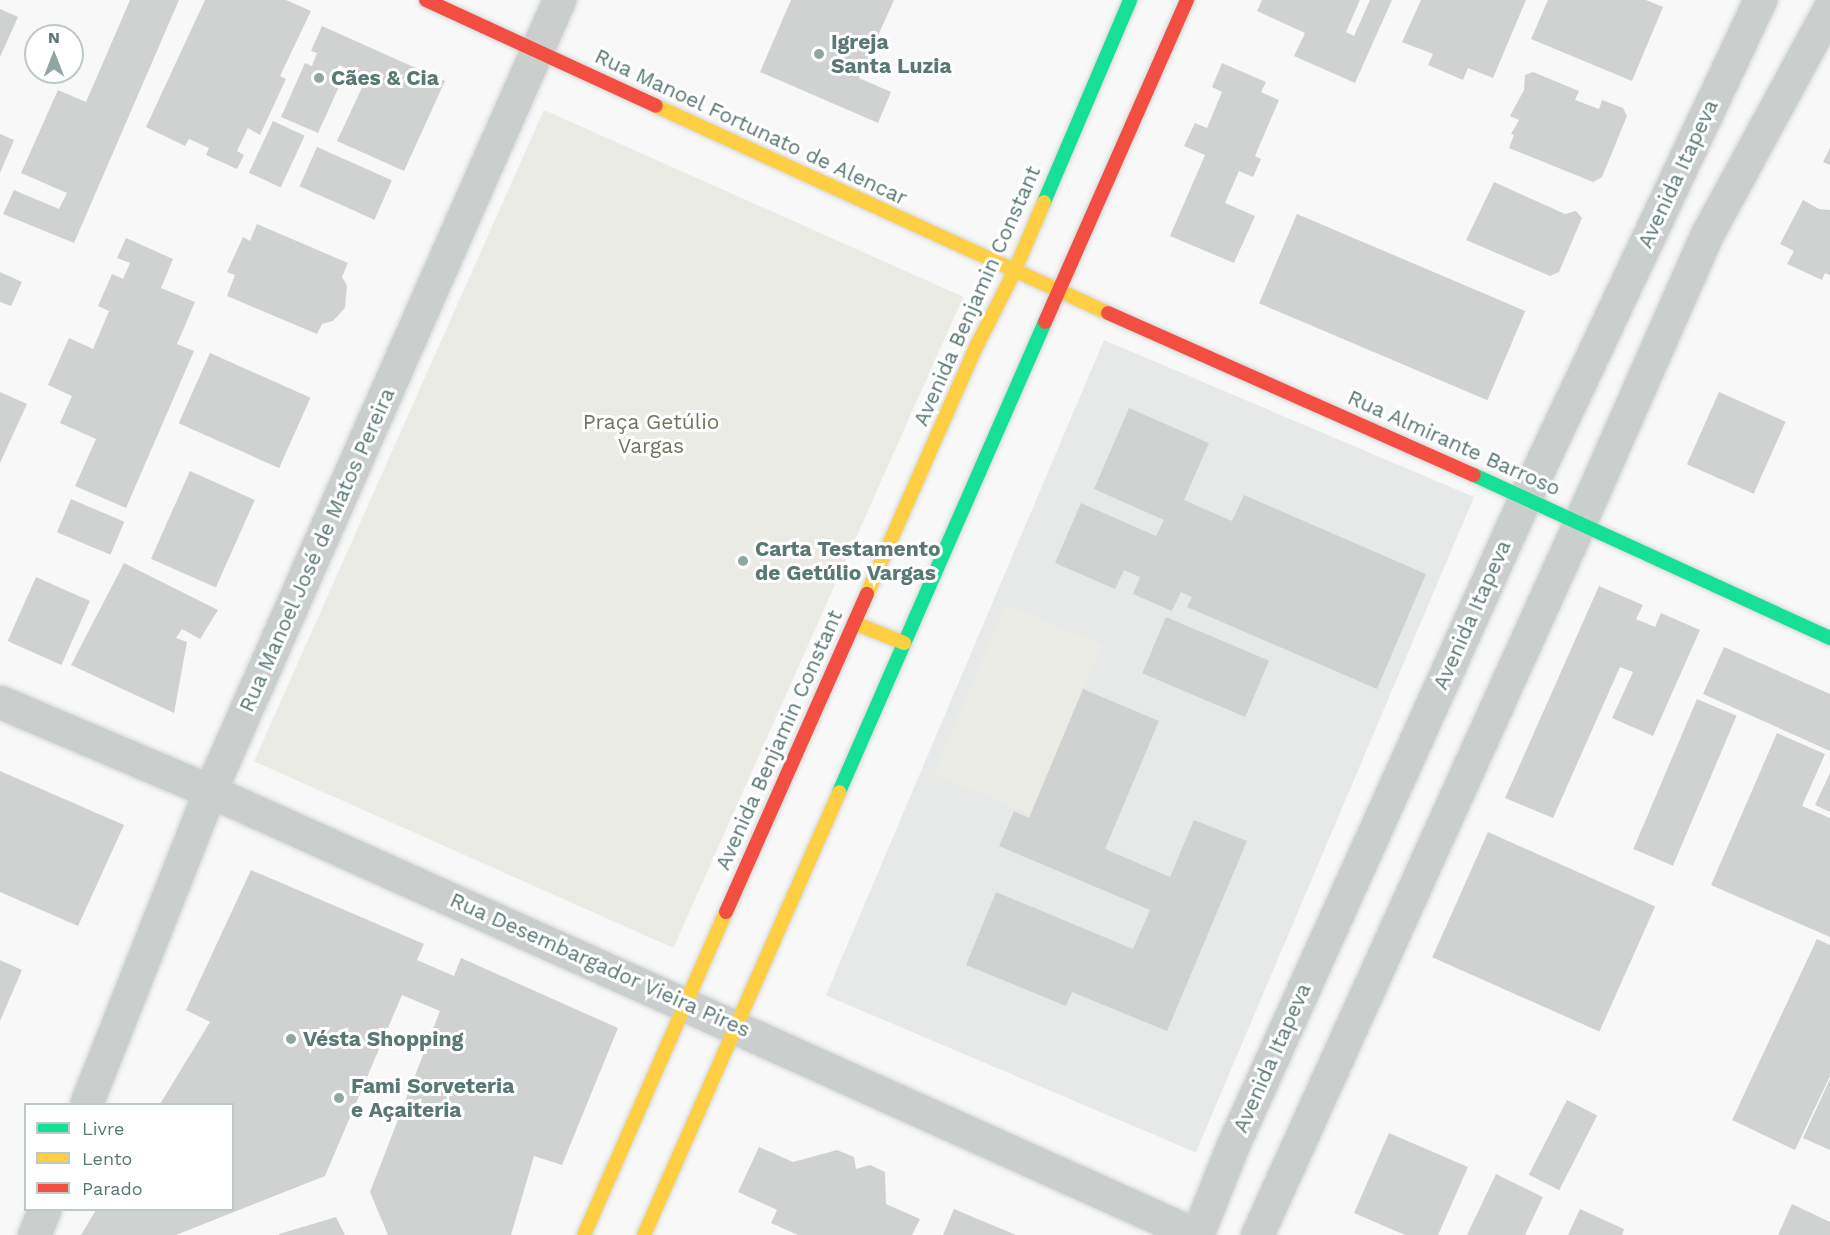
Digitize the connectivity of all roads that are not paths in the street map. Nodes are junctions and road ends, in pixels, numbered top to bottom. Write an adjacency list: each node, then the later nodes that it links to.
1 (426, 0): 9 (main road, Rua Manoel Fortunato de Alencar)
2 (559, 0): 9 (street, Rua Manoel José de Matos Pereira)
3 (1130, 0): 10 (main road, Avenida Benjamin Constant)
4 (1187, 0): 11 (main road)
5 (1760, 0): 12 (street, Avenida Itapeva)
6 (1825, 0): 7 (street)
7 (1830, 2)
8 (1830, 8): 13 (street)
9 (538, 52): 10 (main road, Rua Manoel Fortunato de Alencar); 18 (street, Rua Manoel José de Matos Pereira)
10 (1014, 272): 11 (main road, Rua Manoel Fortunato de Alencar); 14 (main road, Avenida Benjamin Constant)
11 (1060, 290): 12 (main road, Rua Almirante Barroso); 16 (main road)
12 (1525, 498): 13 (main road, Rua Almirante Barroso); 26 (street, Avenida Itapeva)
13 (1580, 522): 15 (main road, Rua Almirante Barroso); 27 (street)
14 (854, 623): 16 (main road); 19 (main road, Avenida Benjamin Constant)
15 (1830, 638)
16 (904, 643): 20 (main road)
17 (0, 702): 18 (street, Rua Desembargador Vieira Pires)
18 (210, 791): 19 (street, Rua Desembargador Vieira Pires); 21 (street, Rua Manoel José de Matos Pereira)
19 (686, 1004): 20 (street, Rua Desembargador Vieira Pires); 24 (main road, Avenida Benjamin Constant)
20 (736, 1026): 25 (main road); 26 (street, Rua Desembargador Vieira Pires)
21 (86, 1103)
22 (43, 1211): 23 (street)
23 (34, 1235)
24 (585, 1235)
25 (644, 1235)
26 (1197, 1235)
27 (1257, 1235)

